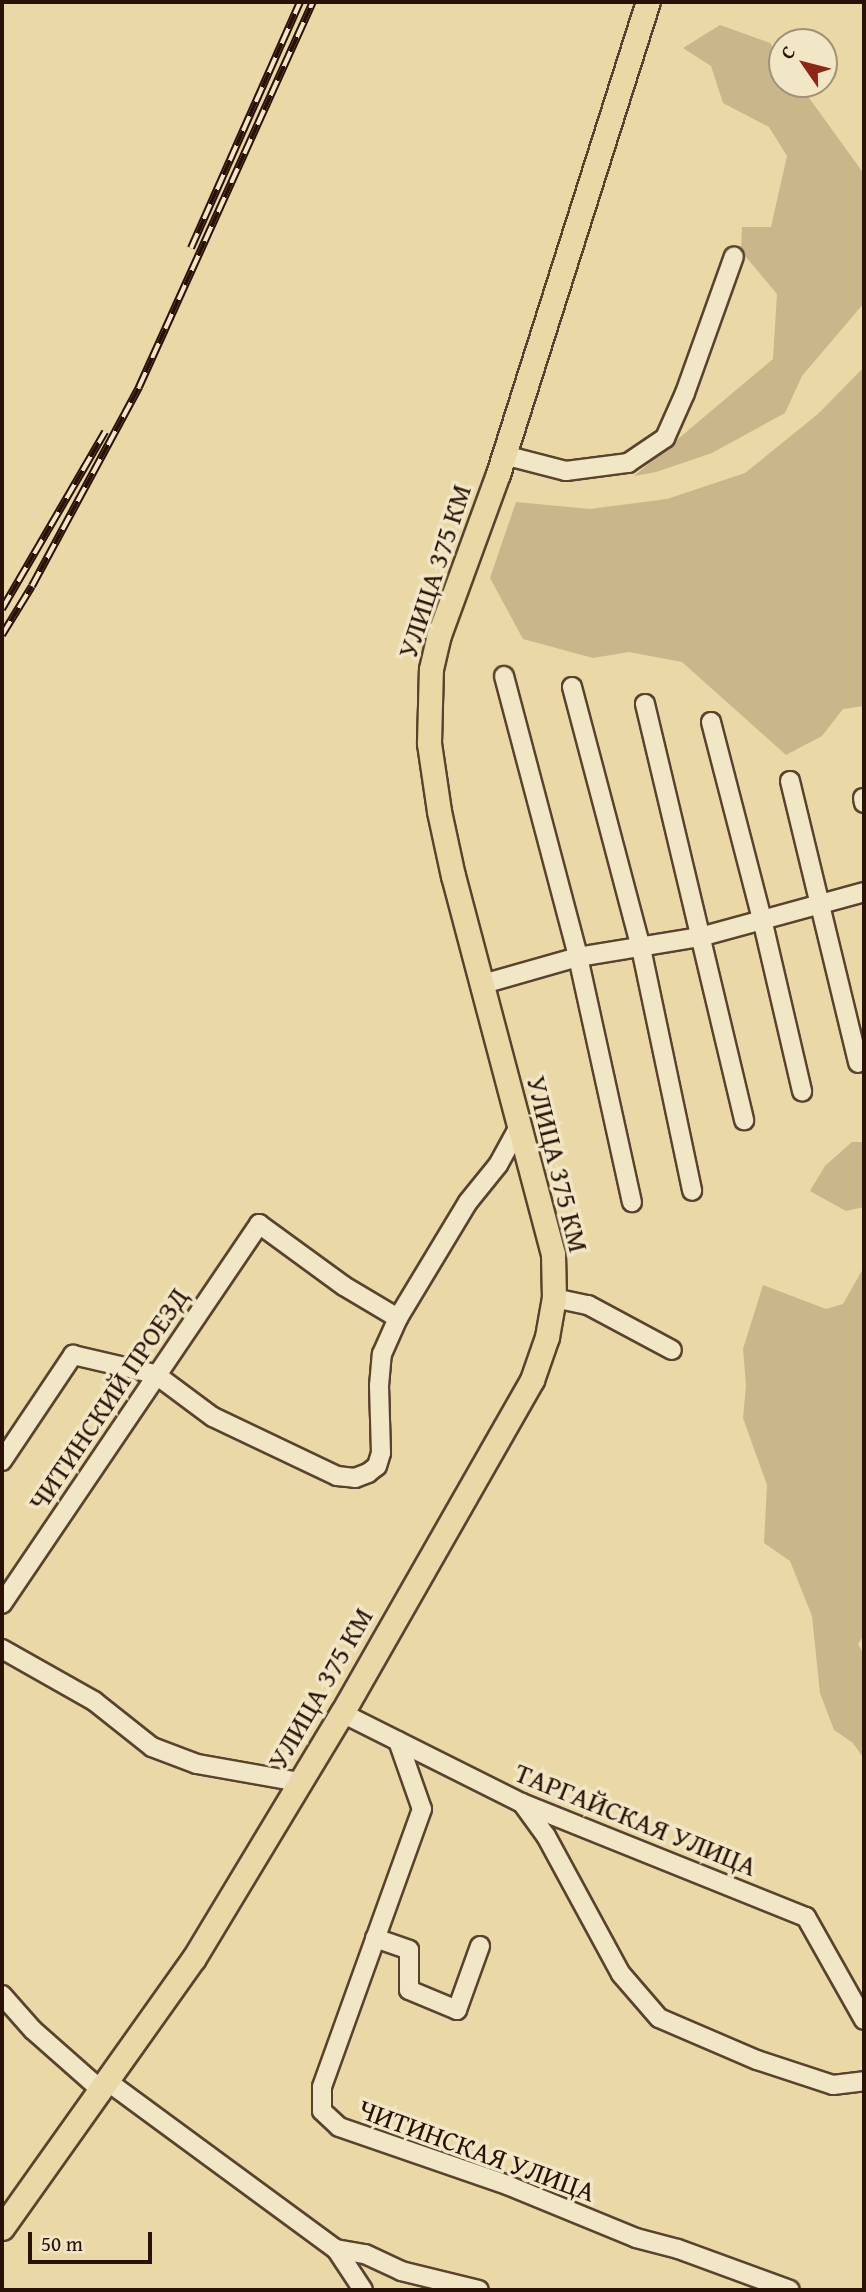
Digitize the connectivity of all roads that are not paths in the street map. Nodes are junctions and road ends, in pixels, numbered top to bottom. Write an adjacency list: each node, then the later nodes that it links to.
1 (648, 2): 3 (main road, УЛИЦА 375 КМ)
2 (734, 256): 3 (street)
3 (504, 455): 15 (main road, УЛИЦА 375 КМ)
4 (504, 676): 14 (street)
5 (572, 687): 13 (street)
6 (645, 704): 12 (street)
7 (711, 722): 11 (street)
8 (790, 781): 10 (street)
9 (864, 892): 10 (street)
10 (821, 905): 11 (street); 16 (street)
11 (762, 919): 12 (street); 17 (street)
12 (700, 937): 13 (street); 18 (street)
13 (641, 948): 14 (street); 20 (street)
14 (578, 957): 15 (street); 21 (street)
15 (483, 984): 19 (main road, УЛИЦА 375 КМ)
16 (858, 1063)
17 (802, 1091)
18 (744, 1120)
19 (520, 1125): 22 (main road, УЛИЦА 375 КМ); 23 (street)
20 (692, 1191)
21 (632, 1202)
22 (554, 1298): 24 (street); 29 (main road, УЛИЦА 375 КМ)
23 (398, 1318): 25 (street, ЧИТИНСКИЙ ПРОЕЗД); 25 (street)
24 (671, 1350)
25 (155, 1374): 26 (street); 27 (street, ЧИТИНСКИЙ ПРОЕЗД)
26 (2, 1461)
27 (2, 1604)
28 (2, 1649): 31 (street)
29 (342, 1713): 30 (street, ТАРГАЙСКАЯ УЛИЦА); 31 (main road, УЛИЦА 375 КМ)
30 (398, 1741): 32 (street, ТАРГАЙСКАЯ УЛИЦА); 33 (street, ЧИТИНСКАЯ УЛИЦА)
31 (299, 1782): 38 (main road, УЛИЦА 375 КМ)
32 (522, 1803): 36 (street, ТАРГАЙСКАЯ УЛИЦА); 37 (street)
33 (375, 1938): 34 (street); 43 (street, ЧИТИНСКАЯ УЛИЦА)
34 (480, 1946)
35 (2, 1995): 38 (street)
36 (864, 2020)
37 (864, 2081)
38 (104, 2086): 39 (main road, УЛИЦА 375 КМ); 40 (street)
39 (2, 2228)
40 (336, 2249): 41 (street); 42 (street)
41 (363, 2290)
42 (479, 2290)
43 (790, 2290)

